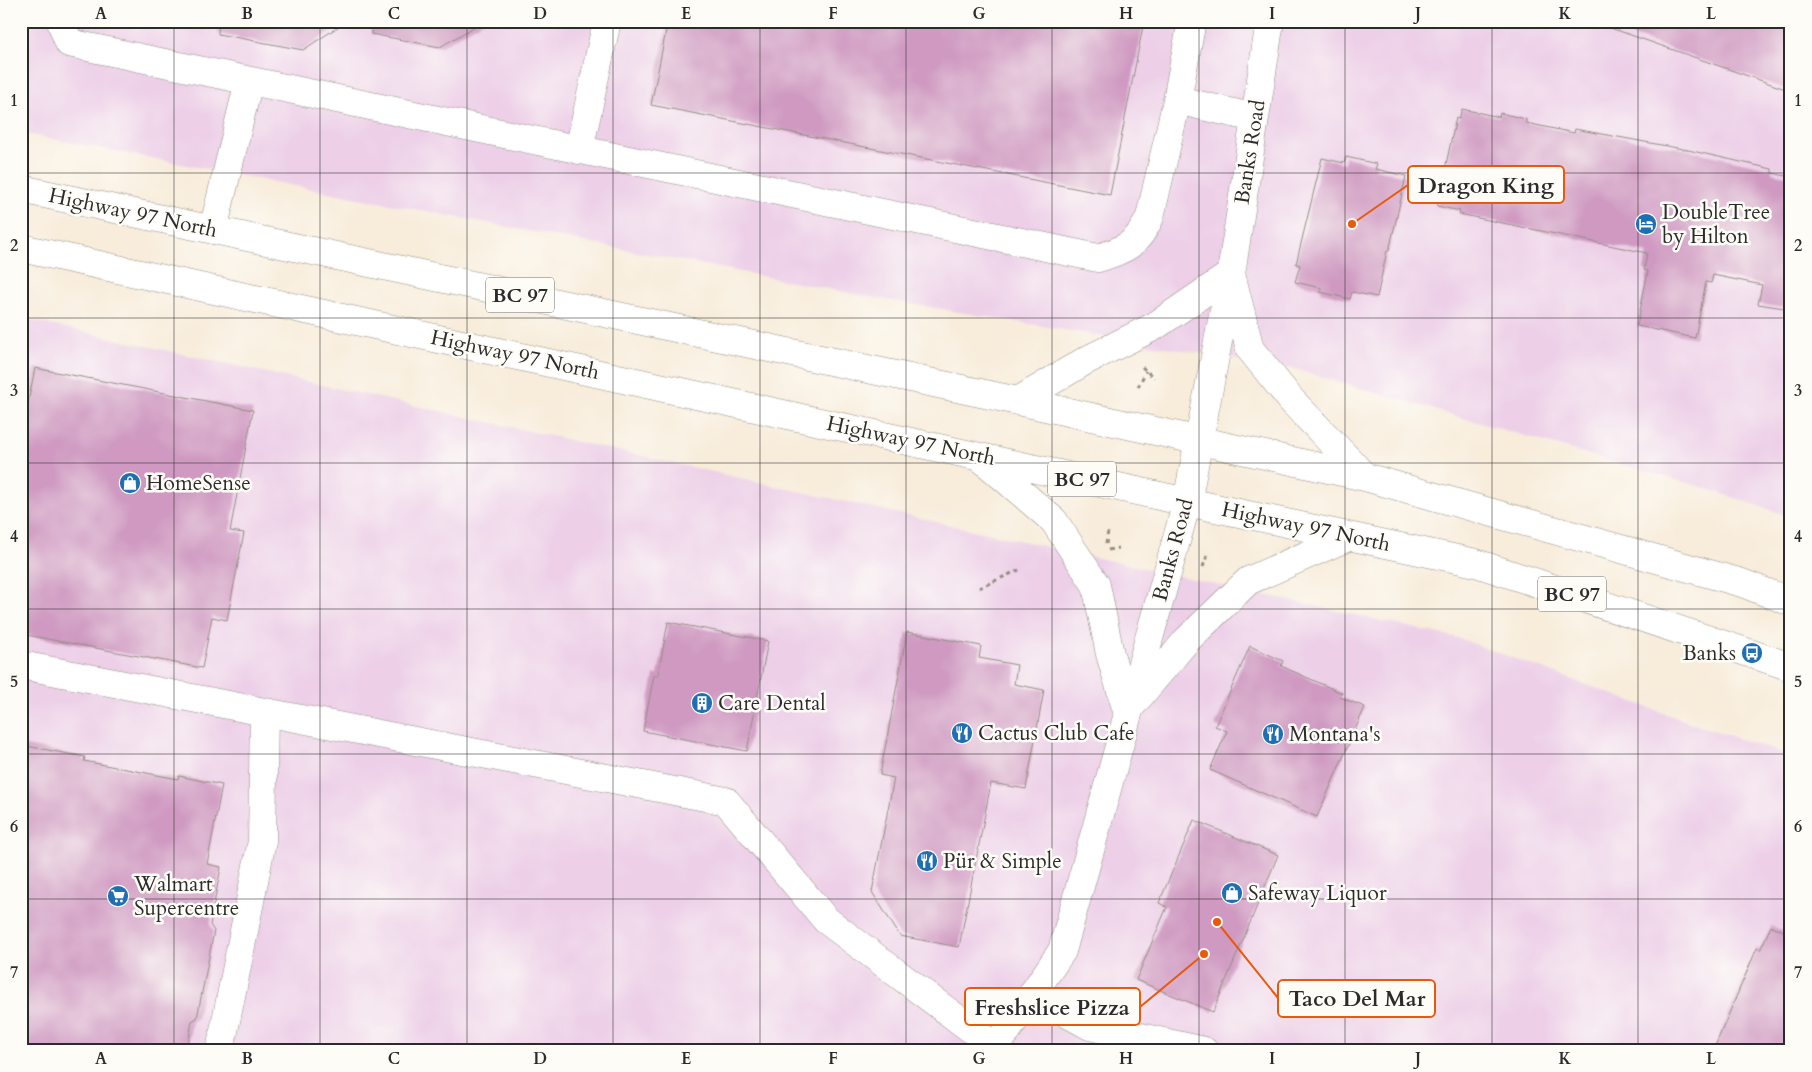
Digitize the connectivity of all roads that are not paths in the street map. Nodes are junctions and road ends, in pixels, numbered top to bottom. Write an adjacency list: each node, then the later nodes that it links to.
1 (63, 21): 5 (main road)
2 (607, 21): 8 (main road)
3 (1192, 21): 6 (main road)
4 (1270, 21): 7 (main road, Banks Road)
5 (249, 81): 8 (main road); 10 (main road)
6 (1177, 100): 7 (main road); 8 (main road)
7 (1255, 118): 12 (main road, Banks Road)
8 (579, 150)
9 (21, 189): 10 (main road, Highway 97 North / BC 97)
10 (213, 230): 13 (main road, Highway 97 North / BC 97)
11 (21, 248): 15 (main road, Highway 97 North / BC 97)
12 (1231, 274): 13 (main road); 14 (main road, Banks Road); 16 (main road)
13 (1018, 401): 14 (main road, Highway 97 North / BC 97)
14 (1199, 442): 16 (main road, Highway 97 North / BC 97); 17 (main road, Banks Road)
15 (978, 456): 17 (main road, Highway 97 North / BC 97); 22 (main road)
16 (1365, 477): 19 (main road, Highway 97 North / BC 97)
17 (1187, 502): 18 (main road, Highway 97 North / BC 97); 22 (main road, Banks Road)
18 (1348, 536): 21 (main road, Highway 97 North / BC 97); 22 (main road)
19 (1791, 602)
20 (21, 665): 23 (main road)
21 (1791, 667)
22 (1128, 711): 24 (main road, Banks Road)
23 (264, 712): 25 (main road); 26 (main road)
24 (1032, 994): 25 (main road, Banks Road); 27 (main road)
25 (994, 1049)
26 (220, 1051)
27 (1204, 1051)

